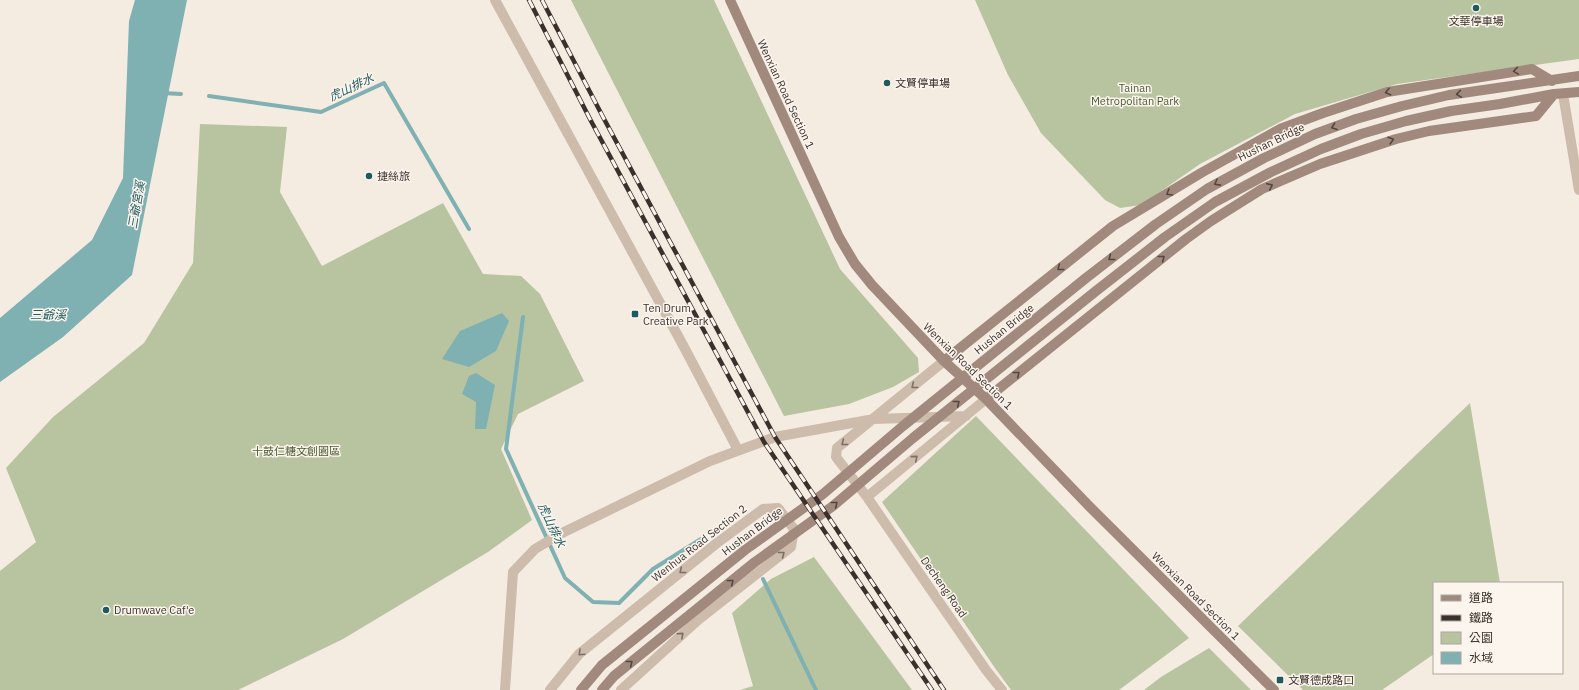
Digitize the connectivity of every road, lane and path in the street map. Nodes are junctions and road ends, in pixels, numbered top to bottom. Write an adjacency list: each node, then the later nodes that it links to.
1 (495, 0): 12 (street)
2 (730, 0): 8 (street, Wenxian Road Section 1)
3 (1579, 76): 4 (street)
4 (1552, 81): 8 (street, one-way to 8); 16 (street, Hushan Bridge, one-way to 16)
5 (1579, 92): 6 (street)
6 (1558, 94): 7 (street); 9 (street, one-way to 6); 17 (street, one-way to 6)
7 (1579, 190)
8 (944, 361): 9 (street, Wenxian Road Section 1); 11 (street, one-way to 11)
9 (986, 399): 10 (street); 20 (street, Wenxian Road Section 1)
10 (966, 416): 11 (street); 13 (street, one-way to 10)
11 (874, 419): 12 (street); 13 (street, one-way to 13)
12 (738, 450): 14 (street)
13 (868, 497): 19 (street, Decheng Road)
14 (505, 690)
15 (550, 690): 18 (street, Wenhua Road Section 2, one-way to 15)
16 (580, 690)
17 (602, 690)
18 (622, 690)
19 (1002, 690)
20 (1274, 690)

